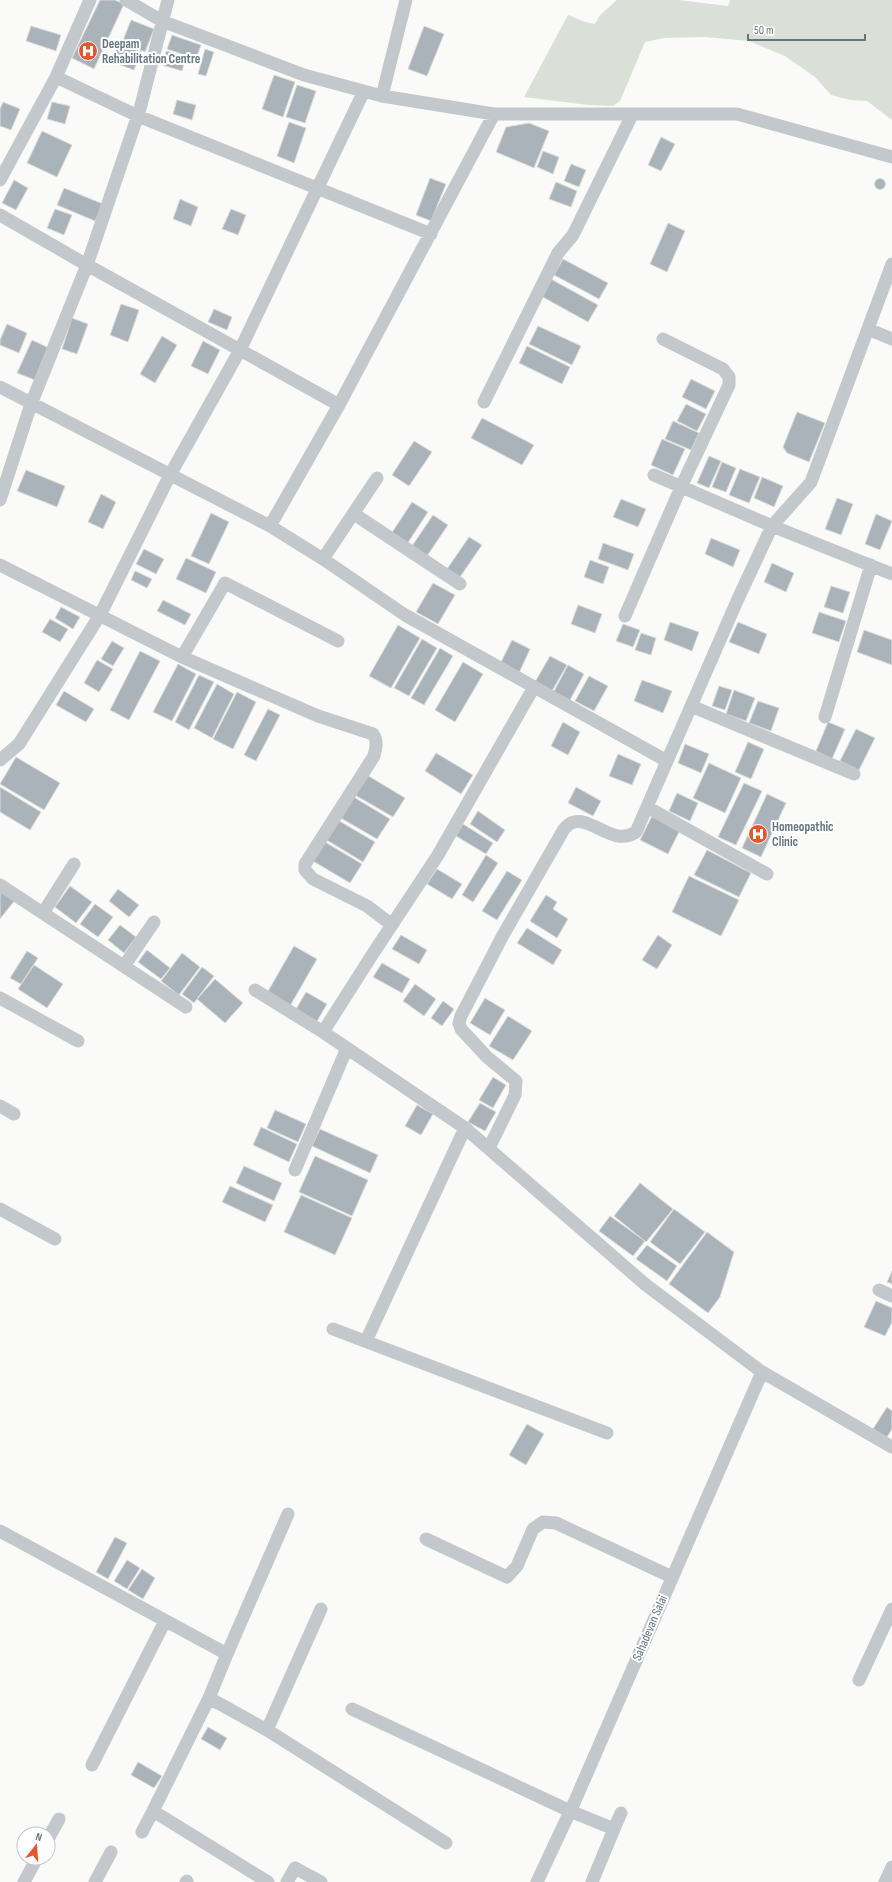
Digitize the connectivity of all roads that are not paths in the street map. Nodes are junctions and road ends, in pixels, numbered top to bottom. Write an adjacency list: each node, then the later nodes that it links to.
1 (90, 0): 6 (street)
2 (126, 0): 5 (street)
3 (168, 0): 5 (street)
4 (406, 0): 8 (street)
5 (162, 21): 7 (street); 11 (street)
6 (56, 76): 11 (street); 13 (street)
7 (364, 91): 8 (street); 14 (street)
8 (382, 96): 9 (street)
9 (494, 114): 10 (street); 16 (street)
10 (632, 115): 12 (street); 24 (street)
11 (138, 116): 14 (street); 17 (street)
12 (892, 157)
13 (0, 180)
14 (316, 188): 16 (street); 22 (street)
15 (0, 215): 17 (street)
16 (431, 234): 26 (street)
17 (87, 264): 22 (street); 25 (street)
18 (892, 264): 19 (street)
19 (868, 329): 21 (street); 34 (street)
20 (663, 339): 30 (street)
21 (892, 339)
22 (240, 350): 26 (street); 27 (street)
23 (0, 387): 25 (street)
24 (484, 402)
25 (31, 404): 27 (street); 31 (street)
26 (339, 405): 33 (street)
27 (170, 475): 33 (street); 40 (street)
28 (654, 475): 30 (street)
29 (377, 478): 32 (street)
30 (681, 487): 34 (street); 41 (street)
31 (0, 500)
32 (354, 514): 35 (street); 39 (street)
33 (270, 526): 35 (street)
34 (772, 526): 37 (street); 45 (street)
35 (323, 559): 44 (street)
36 (0, 565): 40 (street)
37 (871, 565): 38 (street); 46 (street)
38 (892, 574)
39 (460, 584)
40 (100, 615): 43 (street); 47 (street)
41 (625, 616)
42 (338, 641): 43 (street)
43 (182, 657): 56 (street)
44 (534, 687): 48 (street); 56 (street)
45 (691, 706): 48 (street); 49 (street)
46 (825, 717)
47 (0, 760)
48 (667, 761): 50 (street)
49 (854, 774)
50 (647, 807): 52 (street); 67 (street)
51 (74, 864): 54 (street)
52 (767, 874)
53 (0, 885): 54 (street)
54 (43, 913): 57 (street)
55 (154, 922): 57 (street)
56 (392, 925): 61 (street)
57 (124, 966): 60 (street)
58 (255, 990): 61 (street)
59 (0, 998): 62 (street)
60 (186, 1007)
61 (323, 1032): 63 (street)
62 (78, 1041)
63 (347, 1048): 66 (street); 68 (street)
64 (0, 1106): 65 (street)
65 (14, 1114)
66 (465, 1128): 67 (street); 74 (street)
67 (489, 1148): 75 (street)
68 (295, 1170)
69 (0, 1209): 70 (street)
70 (55, 1239)
71 (879, 1290): 72 (street)
72 (892, 1296)
73 (334, 1329): 74 (street)
74 (366, 1341): 76 (street)
75 (762, 1372): 77 (street); 81 (street, Sahadevan Salai)
76 (606, 1433)
77 (892, 1447)
78 (288, 1514): 85 (street)
79 (0, 1531): 84 (street)
80 (426, 1539): 81 (street)
81 (672, 1577): 92 (street, Sahadevan Salai)
82 (321, 1609): 89 (street)
83 (892, 1609): 86 (street)
84 (165, 1620): 85 (street); 90 (street)
85 (226, 1654): 87 (street)
86 (860, 1680)
87 (209, 1698): 89 (street); 91 (street)
88 (352, 1709): 92 (street)
89 (267, 1730): 98 (street)
90 (92, 1765)
91 (153, 1811): 97 (street); 104 (street)
92 (570, 1811): 96 (street); 107 (street, Sahadevan Salai)
93 (621, 1813): 96 (street)
94 (59, 1819): 95 (street)
95 (55, 1826)
96 (614, 1829): 108 (street)
97 (142, 1832)
98 (446, 1843)
99 (111, 1852): 103 (street)
100 (33, 1866): 102 (street)
101 (892, 1868): 109 (street)
102 (24, 1882)
103 (95, 1882)
104 (268, 1882)
105 (287, 1882): 106 (street)
106 (321, 1882)
107 (537, 1882)
108 (592, 1882)
109 (885, 1882)

